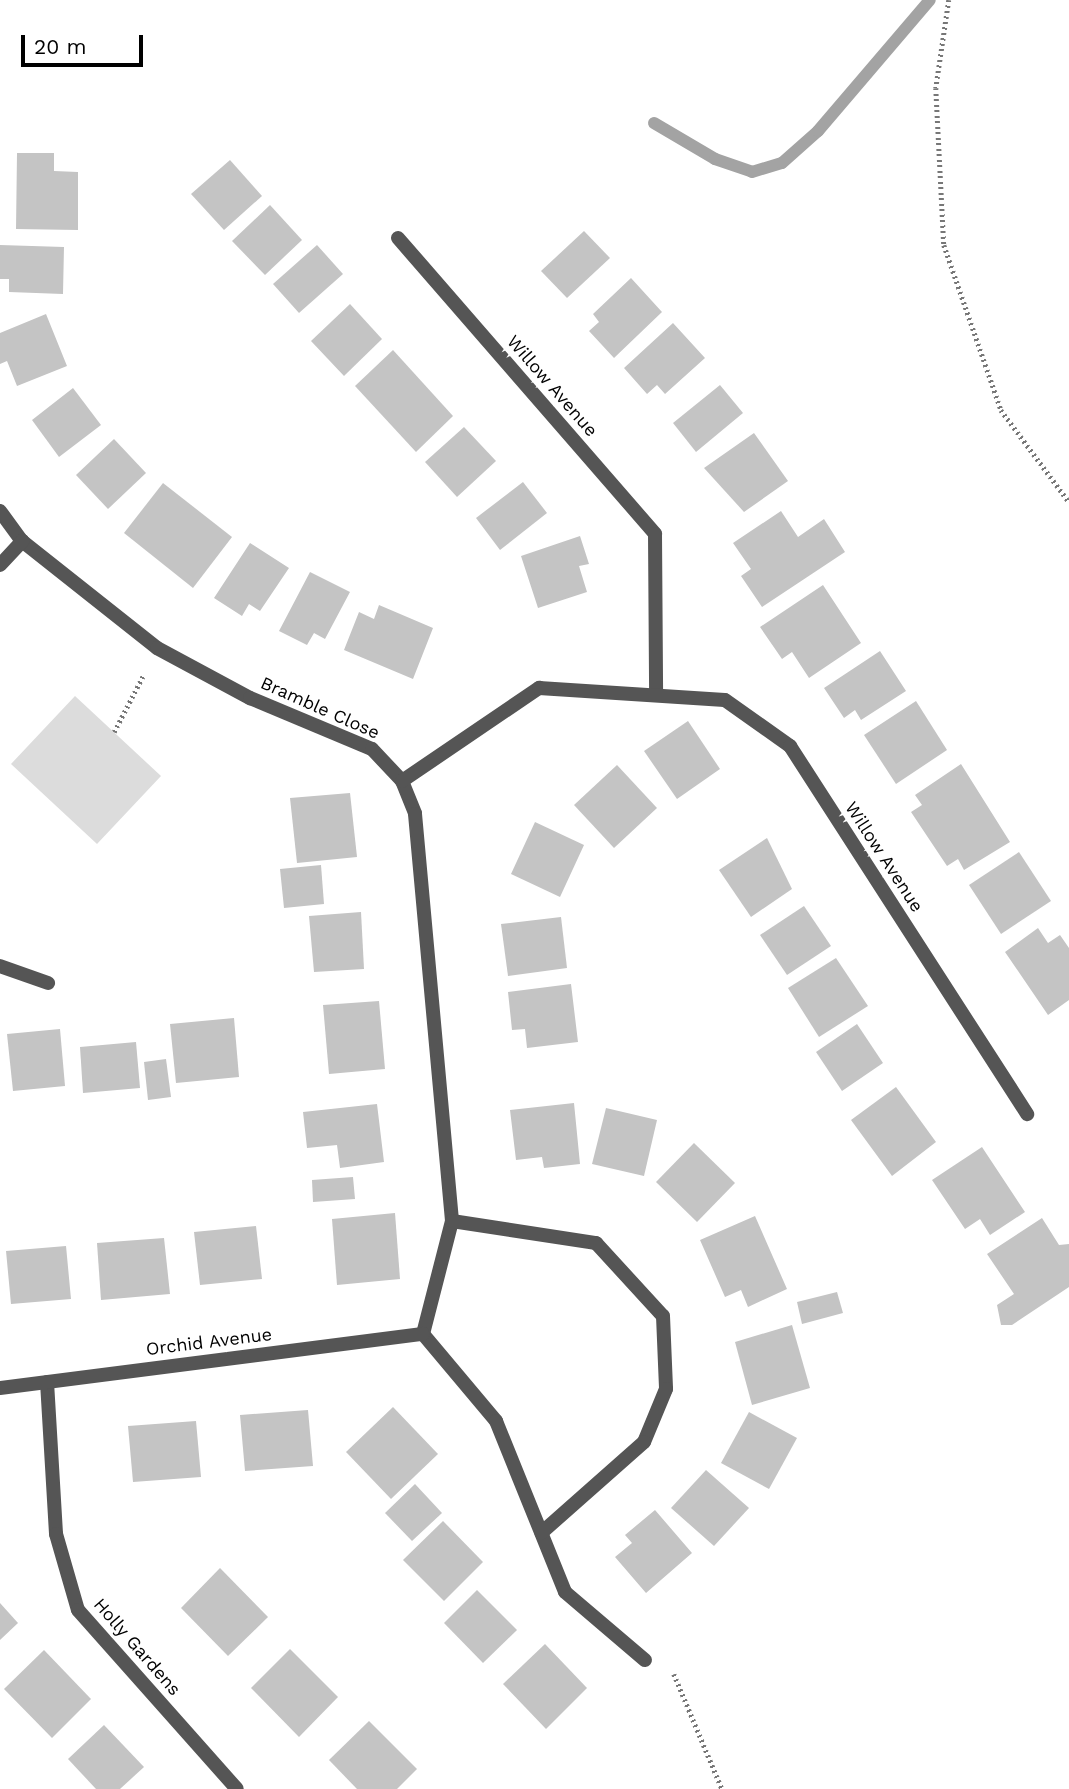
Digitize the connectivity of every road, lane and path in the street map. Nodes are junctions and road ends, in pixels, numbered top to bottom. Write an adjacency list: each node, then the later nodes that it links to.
1 (949, 0): 3 (path)
2 (397, 238): 8 (street, Willow Avenue)
3 (1069, 502)
4 (0, 511): 5 (street, Bramble Close)
5 (22, 541): 6 (street); 7 (street, Bramble Close)
6 (0, 565)
7 (157, 648): 9 (path); 10 (street, Bramble Close)
8 (656, 694): 10 (street, Willow Avenue); 13 (street, Willow Avenue)
9 (114, 732)
10 (402, 781): 14 (street, Bramble Close)
11 (0, 966): 12 (street)
12 (48, 983)
13 (1027, 1114)
14 (452, 1220): 15 (street, Bramble Close); 18 (street)
15 (423, 1334): 16 (street, Orchid Avenue); 18 (street)
16 (47, 1382): 17 (street, Orchid Avenue); 21 (street, Holly Gardens)
17 (0, 1388)
18 (541, 1533): 19 (street)
19 (645, 1660)
20 (674, 1674): 22 (path)
21 (237, 1789)
22 (722, 1789)

